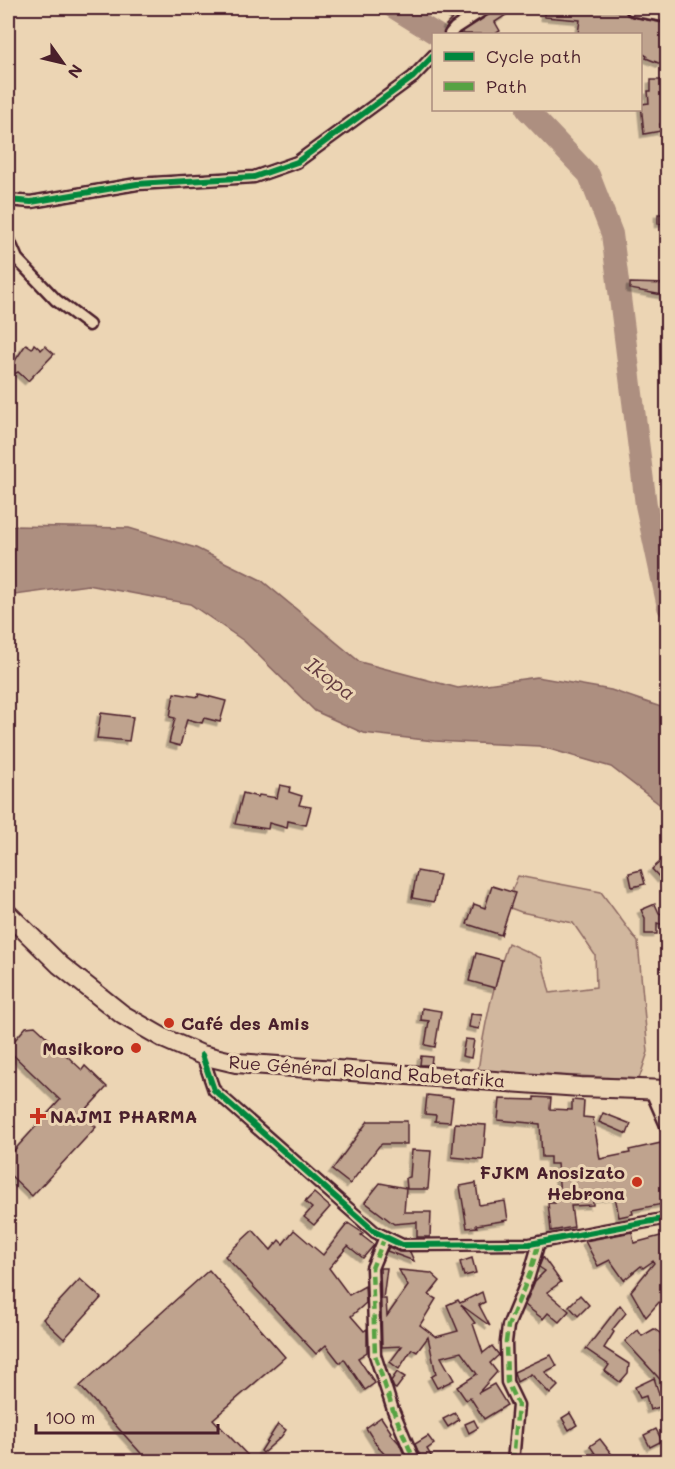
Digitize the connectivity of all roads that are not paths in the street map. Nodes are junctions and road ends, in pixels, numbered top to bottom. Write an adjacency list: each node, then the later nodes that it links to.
1 (486, 8): 4 (street)
2 (634, 8): 3 (street)
3 (668, 14)
4 (453, 31)
5 (432, 57): 6 (street)
6 (8, 200)
7 (8, 238): 8 (street)
8 (89, 325)
9 (8, 914): 10 (main road, Rue Général Roland Rabetafika)
10 (202, 1055): 11 (main road, Rue Général Roland Rabetafika); 14 (street)
11 (659, 1089): 12 (street)
12 (668, 1130)
13 (668, 1218): 15 (street)
14 (385, 1237): 15 (street); 16 (street)
15 (539, 1242): 17 (street)
16 (415, 1461)
17 (513, 1461)

